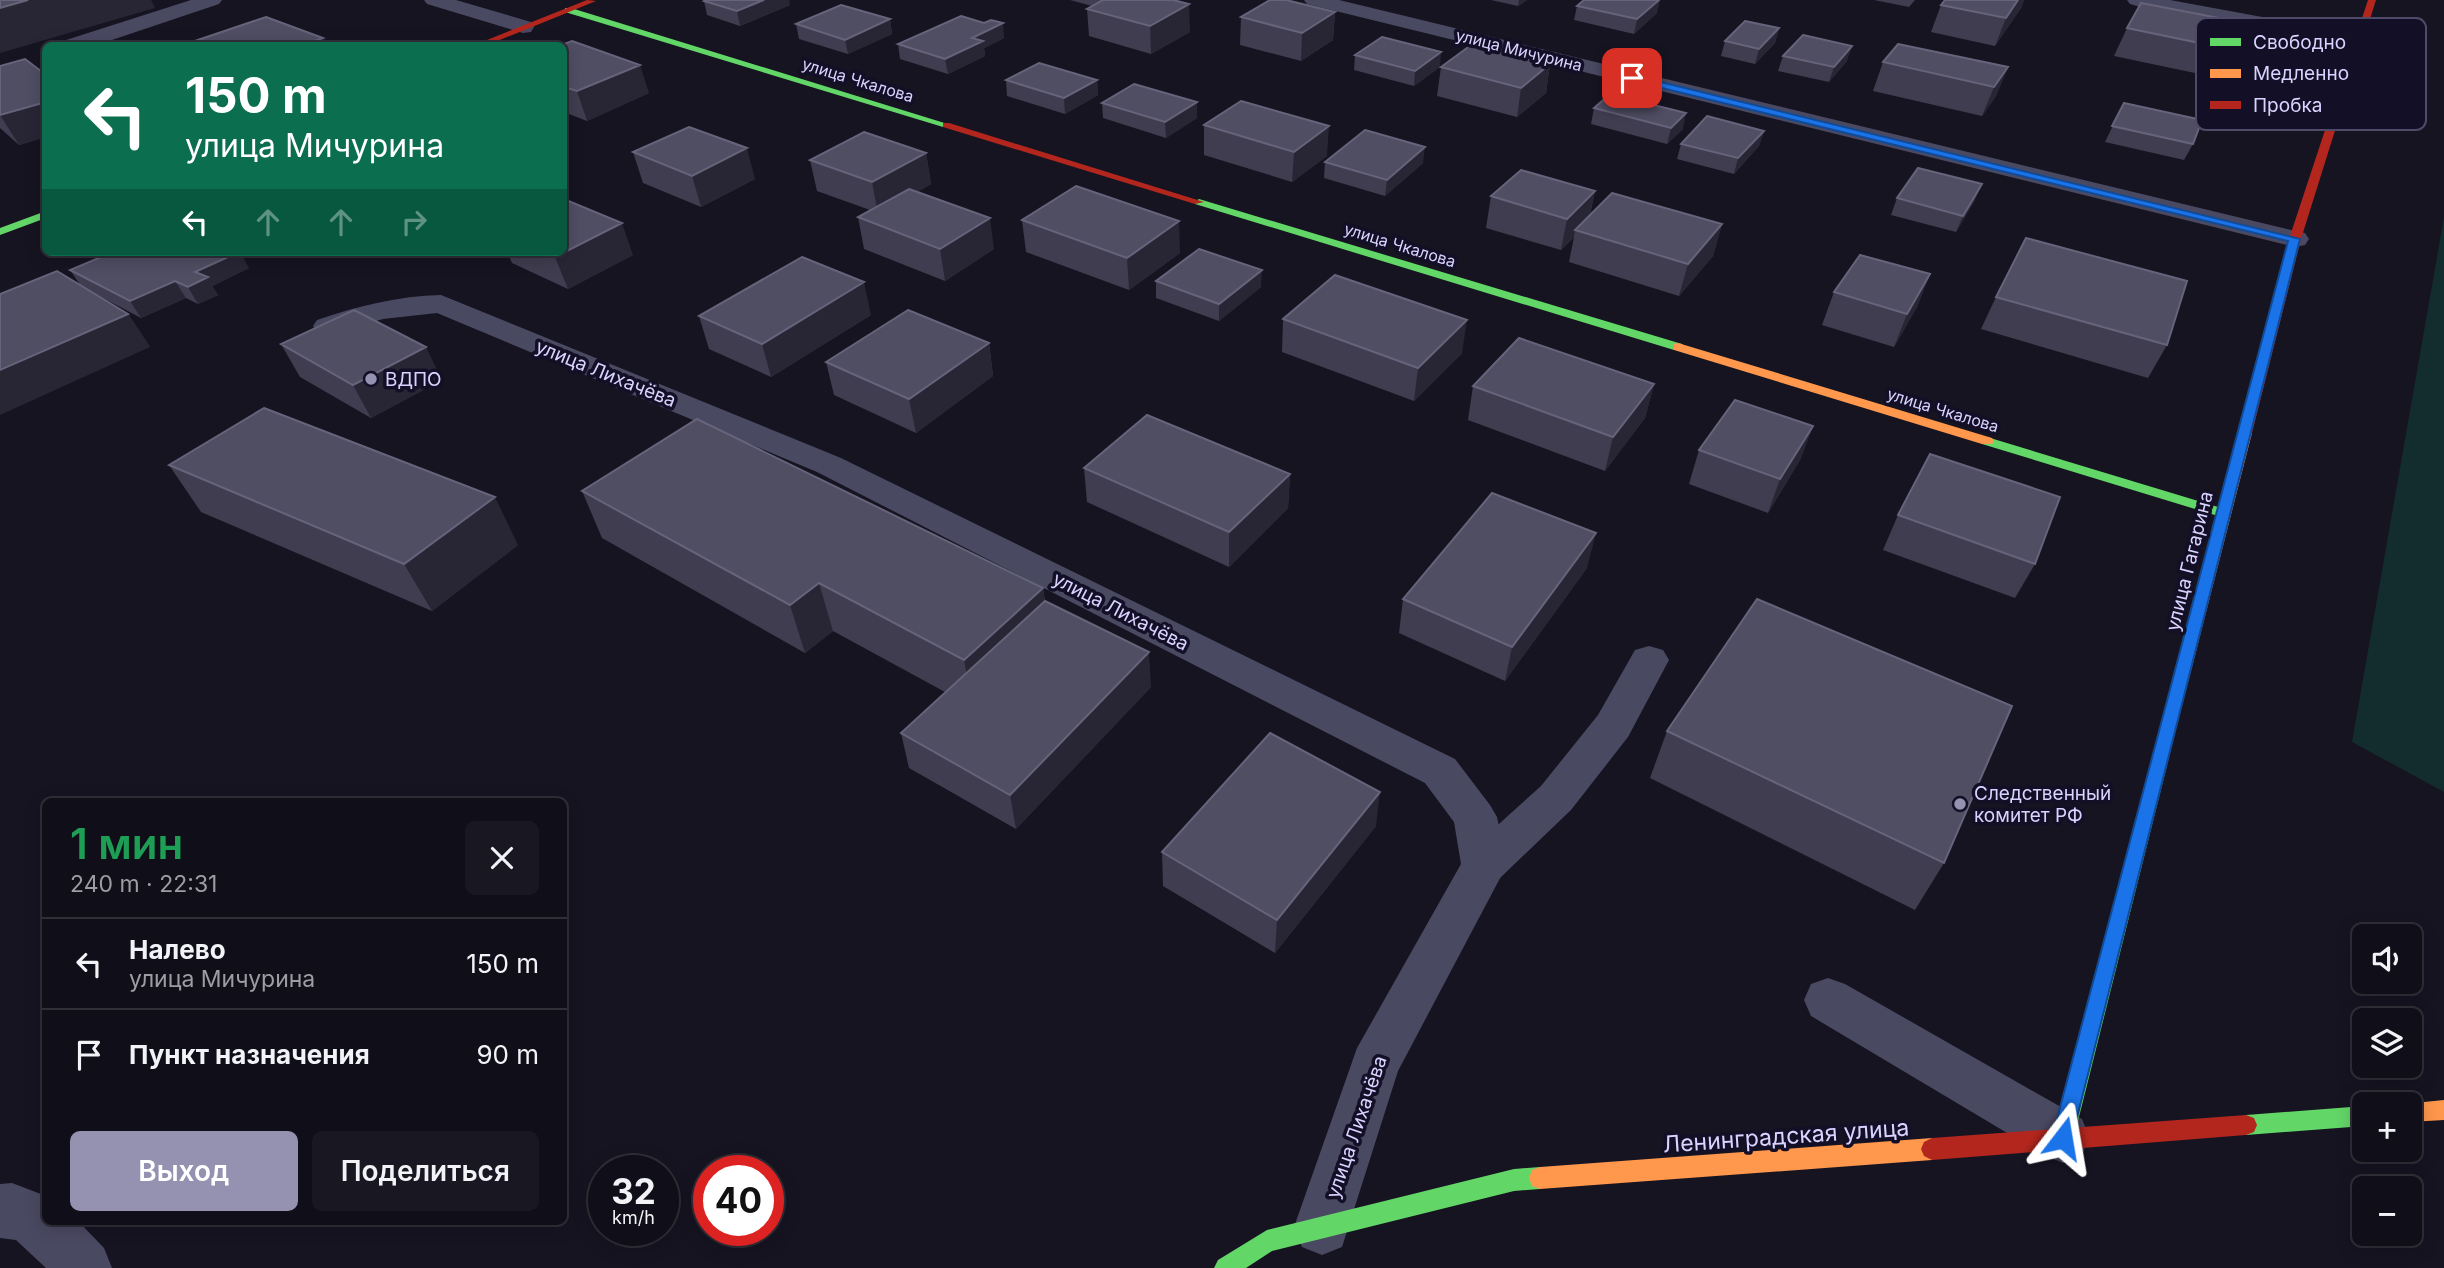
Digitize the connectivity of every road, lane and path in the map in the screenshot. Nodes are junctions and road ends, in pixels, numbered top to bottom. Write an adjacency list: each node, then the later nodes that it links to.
1 (212, 0): 11 (street)
2 (434, 0): 10 (street)
3 (594, 0): 7 (street)
4 (1314, 0): 16 (street, улица Мичурина)
5 (2137, 0): 8 (street)
6 (2372, 0): 9 (street, улица Гагарина)
7 (568, 10): 10 (street); 18 (street, улица Чкалова)
8 (2232, 18)
9 (2366, 18)
10 (523, 27): 12 (street)
11 (83, 42)
12 (486, 42)
13 (2330, 130): 16 (street, улица Гагарина)
14 (42, 216): 15 (street)
15 (0, 232)
16 (2295, 239): 18 (street, улица Гагарина)
17 (328, 326): 20 (street, улица Лихачёва)
18 (2223, 513): 25 (street, улица Гагарина)
19 (1650, 660): 20 (street)
20 (1483, 865): 29 (street, улица Лихачёва)
21 (1828, 1000): 25 (street)
22 (2444, 1110): 23 (street)
23 (2422, 1111)
24 (2352, 1117): 25 (street, Ленинградская улица)
25 (2063, 1138): 29 (street, Ленинградская улица)
26 (0, 1211): 27 (street)
27 (42, 1224)
28 (44, 1225): 30 (street)
29 (1322, 1227): 31 (street, Ленинградская улица)
30 (84, 1268)
31 (1226, 1268)

